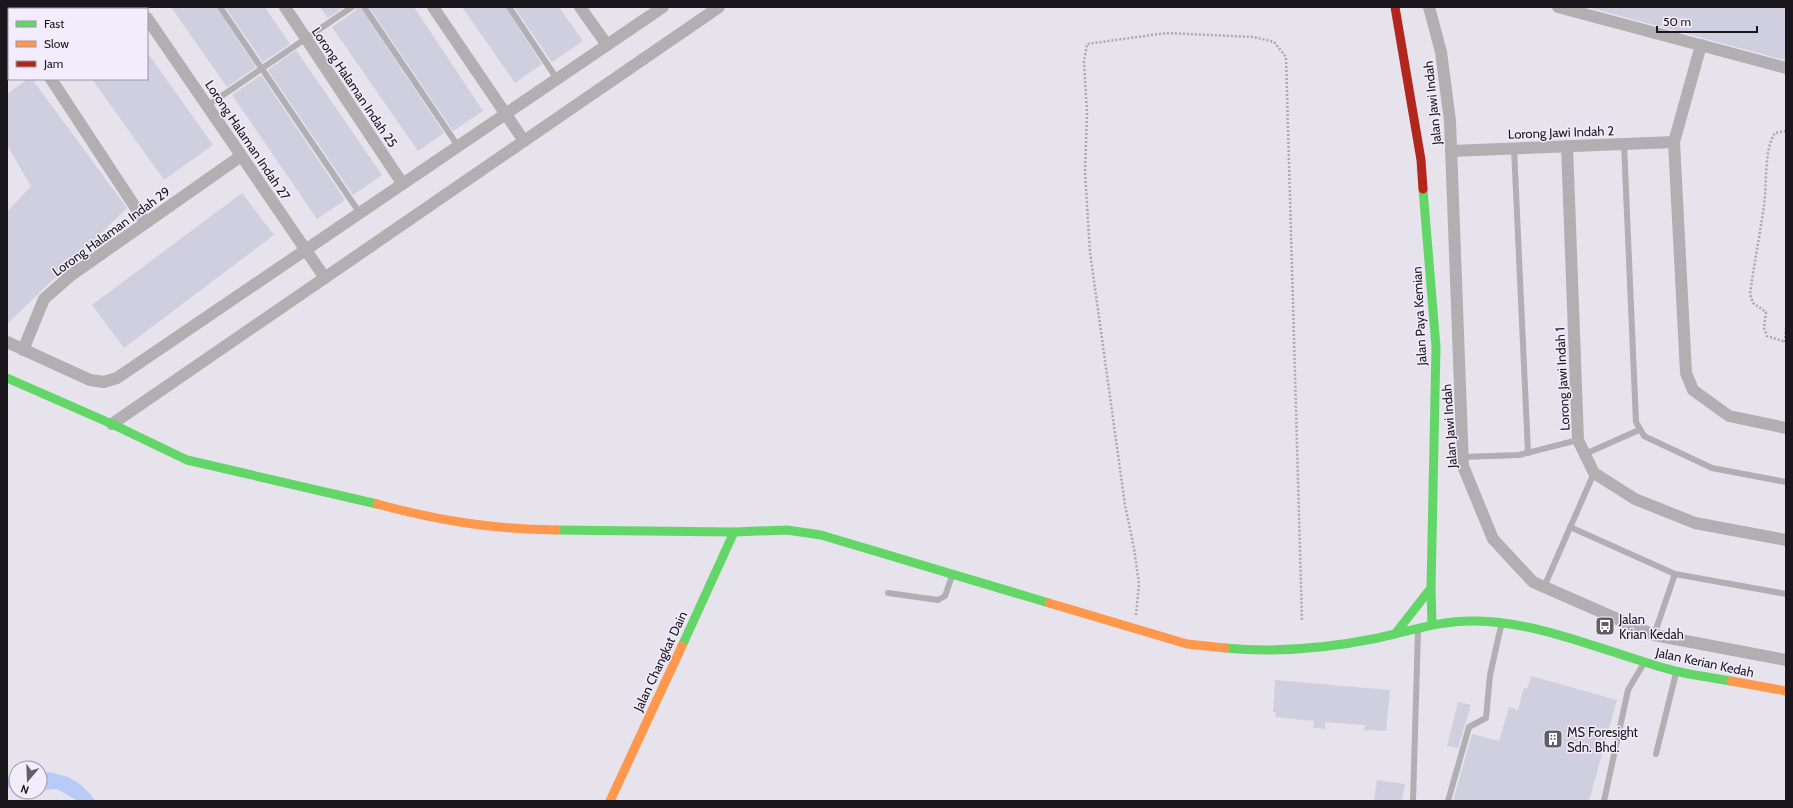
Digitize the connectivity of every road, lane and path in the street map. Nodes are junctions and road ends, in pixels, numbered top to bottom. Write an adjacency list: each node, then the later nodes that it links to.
1 (220, 7): 18 (lane)
2 (285, 7): 14 (street, Lorong Halaman Indah 25)
3 (352, 7): 14 (lane)
4 (364, 7): 27 (lane)
5 (433, 7): 22 (street)
6 (509, 7): 19 (lane)
7 (580, 7): 15 (street)
8 (718, 7): 24 (street)
9 (1395, 7): 57 (main road, Jalan Paya Kemian)
10 (1430, 7): 30 (street, Jalan Jawi Indah)
11 (1558, 7): 16 (street)
12 (658, 8): 15 (street)
13 (148, 19): 21 (street, Lorong Halaman Indah 27)
14 (306, 39): 18 (lane); 32 (street, Lorong Halaman Indah 25)
15 (607, 45): 19 (street)
16 (1701, 45): 17 (street); 25 (street)
17 (1786, 68)
18 (262, 69): 21 (lane); 33 (lane)
19 (557, 79): 22 (street)
20 (52, 80): 34 (street)
21 (207, 106): 31 (street, Lorong Halaman Indah 27)
22 (505, 114): 24 (street); 27 (street)
23 (1786, 131): 39 (path)
24 (524, 141): 36 (street)
25 (1674, 142): 26 (street, Lorong Jawi Indah 2); 43 (street)
26 (1624, 144): 28 (street, Lorong Jawi Indah 2); 44 (lane)
27 (458, 146): 32 (street)
28 (1567, 146): 29 (street, Lorong Jawi Indah 2); 45 (street, Lorong Jawi Indah 1)
29 (1514, 148): 30 (street, Lorong Jawi Indah 2); 46 (lane)
30 (1451, 151): 48 (street, Jalan Jawi Indah)
31 (241, 156): 34 (street, Lorong Halaman Indah 29); 35 (street, Lorong Halaman Indah 27)
32 (402, 183): 33 (street)
33 (359, 212): 35 (street)
34 (145, 222): 40 (street, Lorong Halaman Indah 29)
35 (305, 249): 36 (street, Lorong Halaman Indah 27); 40 (street)
36 (325, 278): 42 (street)
37 (1786, 327): 39 (path)
38 (7, 342): 40 (street)
39 (1785, 342)
40 (23, 350)
41 (7, 378): 42 (main road, Jalan Kerian Kedah)
42 (112, 424): 52 (main road, Jalan Kerian Kedah)
43 (1786, 428)
44 (1639, 430): 47 (lane); 50 (lane)
45 (1578, 440): 46 (lane); 47 (street, Lorong Jawi Indah 1)
46 (1528, 453): 48 (lane)
47 (1585, 454): 49 (street, Lorong Jawi Indah 1)
48 (1463, 457): 56 (street, Jalan Jawi Indah)
49 (1594, 473): 51 (lane); 53 (street)
50 (1786, 482)
51 (1570, 527): 55 (lane); 56 (lane)
52 (734, 532): 54 (main road, Jalan Kerian Kedah); 72 (main road, Jalan Changkat Dain)
53 (1786, 540)
54 (953, 574): 58 (lane); 63 (main road, Jalan Kerian Kedah)
55 (1675, 574): 59 (lane); 66 (lane)
56 (1544, 587): 66 (street, Jalan Jawi Indah)
57 (1431, 588): 62 (main road, Jalan Paya Kemian); 65 (main road)
58 (888, 593)
59 (1786, 594)
60 (1302, 621): 63 (path)
61 (1502, 624): 62 (main road, Jalan Kerian Kedah); 68 (main road, Jalan Kerian Kedah); 74 (lane)
62 (1432, 626): 64 (main road, Jalan Kerian Kedah)
63 (1135, 629): 65 (main road, Jalan Kerian Kedah)
64 (1418, 629): 65 (main road, Jalan Kerian Kedah); 73 (lane)
65 (1396, 634)
66 (1654, 635): 67 (street, Jalan Jawi Indah)
67 (1786, 660)
68 (1645, 662): 69 (main road, Jalan Kerian Kedah); 75 (lane)
69 (1676, 671): 70 (main road, Jalan Kerian Kedah); 71 (lane)
70 (1786, 691)
71 (1656, 754)
72 (610, 801)
73 (1413, 801)
74 (1448, 801)
75 (1604, 801)

